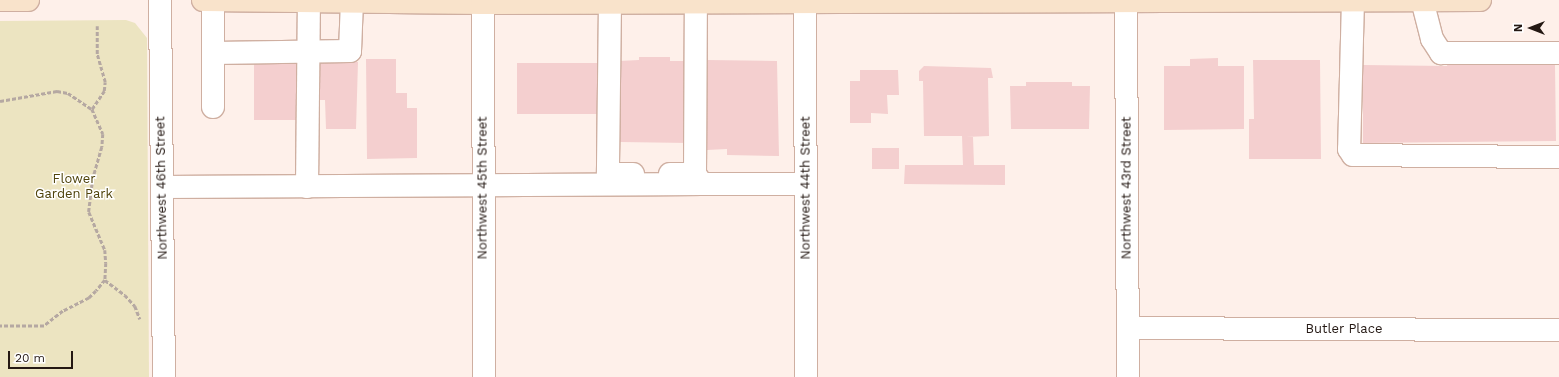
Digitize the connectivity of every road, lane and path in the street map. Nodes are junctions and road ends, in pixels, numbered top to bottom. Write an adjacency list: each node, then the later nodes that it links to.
1 (0, 0): 2 (main road)
2 (28, 0)
3 (160, 0): 26 (street, Northwest 46th Street)
4 (204, 0): 5 (main road)
5 (213, 0): 11 (main road); 18 (street)
6 (805, 0): 7 (main road); 15 (main road); 25 (street, Northwest 44th Street)
7 (1126, 0): 8 (main road); 32 (street, Northwest 43rd Street)
8 (1353, 0): 9 (main road); 23 (street)
9 (1422, 0): 10 (main road); 19 (street)
10 (1480, 0)
11 (309, 1): 13 (main road); 17 (street)
12 (483, 1): 13 (main road); 14 (main road); 28 (street, Northwest 45th Street)
13 (352, 2): 17 (street)
14 (610, 2): 15 (main road); 24 (street)
15 (696, 2): 24 (street)
16 (97, 26): 22 (path)
17 (308, 51): 18 (street); 27 (street)
18 (213, 53): 21 (street)
19 (1559, 53)
20 (0, 101): 22 (path)
21 (213, 107)
22 (92, 109): 29 (path)
23 (1559, 157)
24 (699, 179): 25 (street); 28 (street)
25 (806, 184): 36 (street, Northwest 44th Street)
26 (162, 187): 27 (street); 34 (street, Northwest 46th Street)
27 (307, 187): 28 (street)
28 (483, 187): 35 (street, Northwest 45th Street)
29 (105, 280): 30 (path); 31 (path)
30 (140, 324)
31 (0, 326)
32 (1128, 328): 33 (street, Butler Place); 37 (street, Northwest 43rd Street)
33 (1559, 330)
34 (164, 377)
35 (484, 377)
36 (806, 377)
37 (1128, 377)

